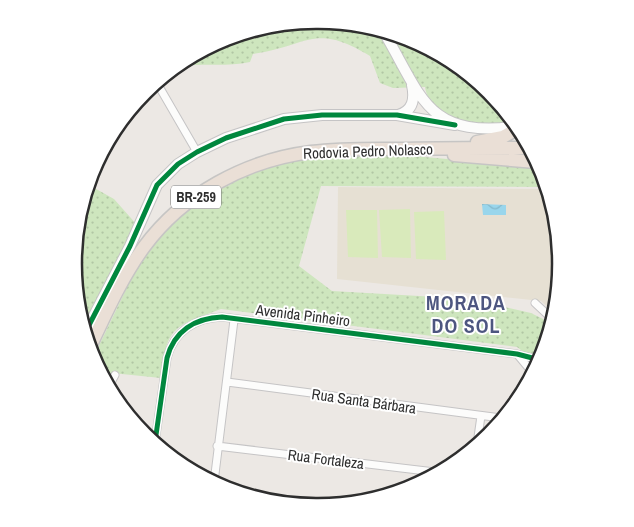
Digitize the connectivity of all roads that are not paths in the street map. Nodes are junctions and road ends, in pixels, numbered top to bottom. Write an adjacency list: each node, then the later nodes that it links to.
1 (388, 40): 2 (street)
2 (411, 82): 4 (street); 5 (street)
3 (160, 89): 11 (street)
4 (397, 115): 5 (street); 11 (street)
5 (455, 125): 6 (street)
6 (508, 127)
7 (511, 132): 8 (highway)
8 (447, 148): 9 (highway, Rodovia Pedro Nolasco / BR-259); 10 (highway, Rodovia Pedro Nolasco / BR-259)
9 (521, 148)
10 (372, 149): 12 (highway); 17 (highway, Rodovia Pedro Nolasco / BR-259)
11 (196, 152): 16 (street)
12 (529, 161)
13 (535, 303): 14 (street)
14 (546, 313)
15 (234, 320): 18 (street, Avenida Pinheiro); 23 (street); 27 (street, Avenida Pinheiro)
16 (90, 322)
17 (95, 338)
18 (517, 354): 19 (street, Avenida Pinheiro); 20 (street)
19 (532, 358)
20 (528, 367)
21 (115, 375): 22 (street)
22 (113, 379)
23 (226, 382): 24 (street, Rua Santa Bárbara); 28 (street)
24 (482, 416): 25 (street, Rua Santa Bárbara); 26 (street)
25 (494, 417)
26 (479, 433)
27 (156, 434)
28 (217, 446): 29 (street, Rua Fortaleza); 30 (street)
29 (427, 471)
30 (215, 475)

